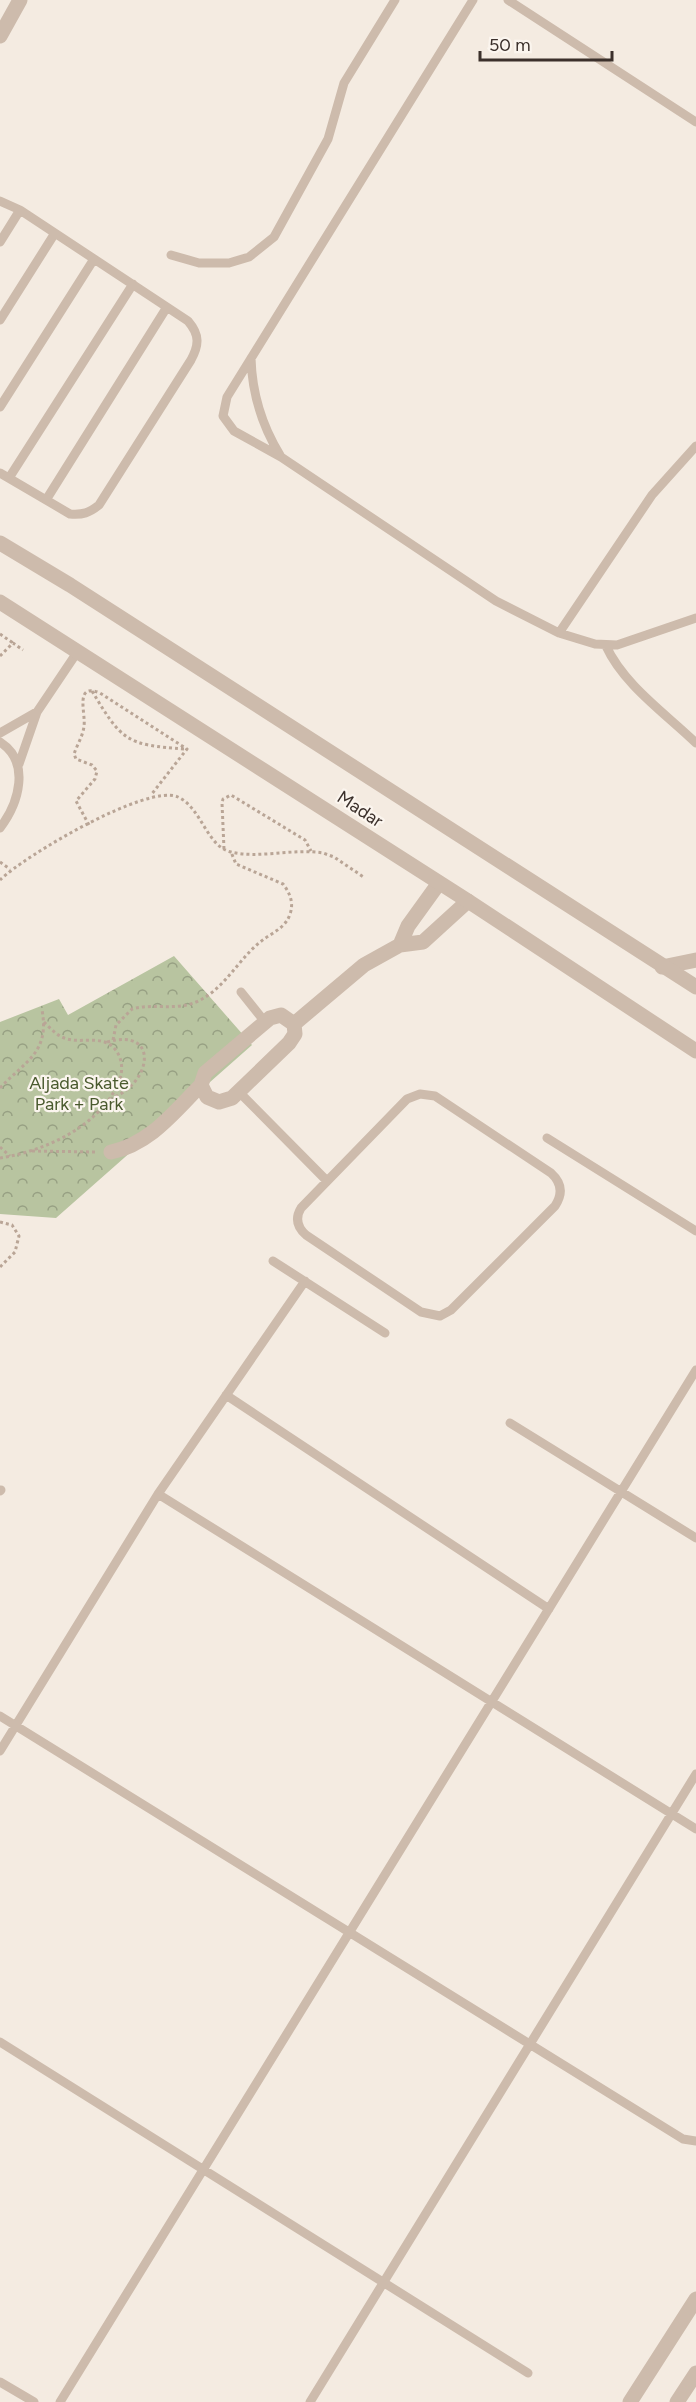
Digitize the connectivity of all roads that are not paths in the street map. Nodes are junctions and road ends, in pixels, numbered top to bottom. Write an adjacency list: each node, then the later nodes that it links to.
1 (20, 0): 5 (street)
2 (395, 0): 11 (lane)
3 (474, 0): 16 (lane)
4 (512, 1): 6 (lane)
5 (0, 36)
6 (696, 122)
7 (1, 200): 8 (lane)
8 (20, 210): 9 (lane); 10 (lane)
9 (55, 234): 12 (lane); 15 (lane)
10 (0, 242)
11 (171, 255)
12 (94, 259): 13 (lane); 17 (lane)
13 (133, 285): 14 (lane); 20 (lane)
14 (167, 307): 21 (lane); 21 (lane)
15 (0, 320)
16 (251, 357): 19 (lane); 19 (lane)
17 (0, 407)
18 (696, 446): 25 (lane)
19 (281, 457): 25 (lane)
20 (3, 475): 21 (lane)
21 (46, 501)
22 (0, 543): 38 (street, Madar)
23 (0, 602): 27 (street, Madar)
24 (696, 618): 26 (lane)
25 (559, 633): 26 (lane)
26 (606, 645): 31 (lane)
27 (78, 651): 28 (lane); 34 (street, Madar)
28 (37, 712): 29 (lane); 32 (lane)
29 (0, 733)
30 (0, 742): 32 (lane)
31 (696, 743)
32 (19, 764): 33 (lane)
33 (0, 828)
34 (439, 883): 35 (street, Madar); 36 (street)
35 (468, 901): 36 (street); 43 (street, Madar)
36 (400, 945): 42 (street)
37 (696, 960): 38 (street)
38 (662, 967): 39 (street, Madar)
39 (696, 987)
40 (242, 992): 41 (lane)
41 (265, 1022): 42 (street); 44 (street)
42 (294, 1024): 45 (street)
43 (696, 1051)
44 (201, 1085): 45 (street); 47 (street)
45 (238, 1091): 48 (lane)
46 (547, 1137): 49 (lane)
47 (111, 1152)
48 (327, 1181): 48 (lane)
49 (696, 1231)
50 (273, 1261): 51 (lane)
51 (305, 1281): 52 (lane); 54 (lane)
52 (385, 1333)
53 (696, 1370): 56 (lane)
54 (226, 1395): 57 (lane); 59 (lane)
55 (510, 1424): 56 (lane)
56 (621, 1492): 58 (lane); 59 (lane)
57 (158, 1494): 60 (lane); 62 (lane)
58 (696, 1538)
59 (549, 1609): 60 (lane)
60 (491, 1702): 65 (lane); 67 (lane)
61 (0, 1716): 62 (lane)
62 (14, 1725): 63 (lane); 67 (lane)
63 (0, 1751)
64 (696, 1774): 65 (lane)
65 (671, 1814): 66 (lane); 69 (lane)
66 (696, 1829)
67 (349, 1932): 69 (lane); 71 (lane)
68 (0, 2042): 71 (lane)
69 (530, 2044): 70 (lane); 72 (lane)
70 (696, 2141)
71 (203, 2169): 72 (lane); 78 (lane)
72 (384, 2282): 74 (lane); 79 (lane)
73 (696, 2299): 80 (street)
74 (528, 2373)
75 (696, 2373): 81 (street)
76 (0, 2382): 77 (lane)
77 (34, 2402)
78 (60, 2402)
79 (310, 2402)
80 (630, 2402)
81 (677, 2402)

